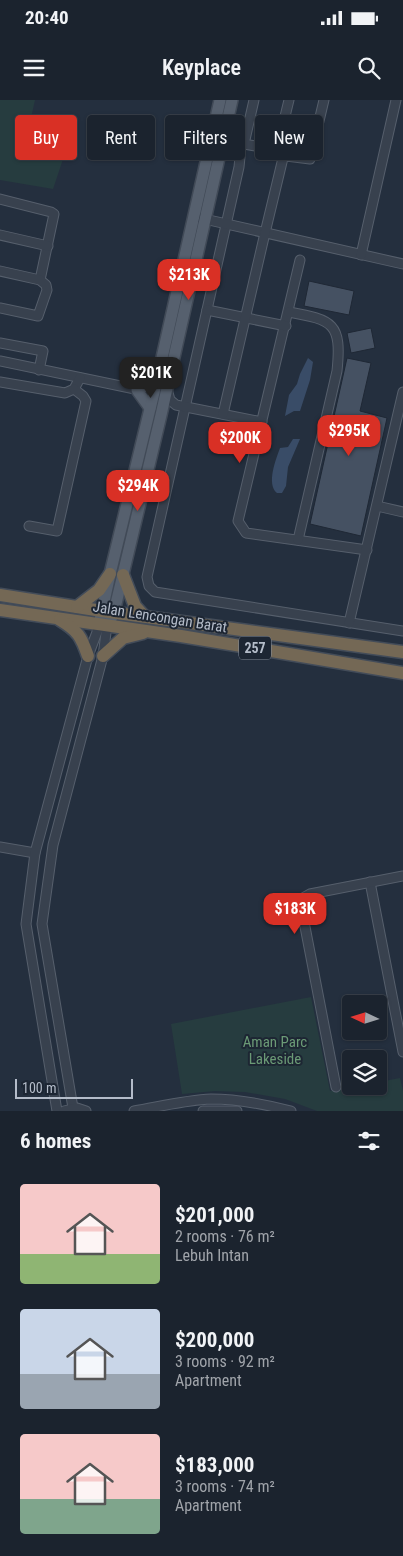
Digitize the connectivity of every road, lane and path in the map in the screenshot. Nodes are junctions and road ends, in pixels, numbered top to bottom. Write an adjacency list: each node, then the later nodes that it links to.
1 (220, 100): 11 (main road)
2 (232, 100): 7 (main road)
3 (254, 100): 4 (street)
4 (289, 100)
5 (324, 100): 13 (street)
6 (396, 100): 16 (street)
7 (229, 115)
8 (218, 160): 11 (main road)
9 (240, 160): 12 (street)
10 (0, 199): 15 (street)
11 (200, 218): 12 (street); 30 (main road); 32 (main road)
12 (225, 224): 13 (street); 22 (street)
13 (265, 233): 16 (street); 24 (street)
14 (0, 235): 15 (street)
15 (48, 246): 20 (street)
16 (361, 254): 18 (street)
17 (300, 260): 23 (street)
18 (403, 264)
19 (0, 271): 20 (street)
20 (40, 280): 21 (street)
21 (0, 308)
22 (207, 310): 24 (street); 37 (street)
23 (289, 312): 25 (street); 46 (street)
24 (245, 318): 25 (street); 39 (street)
25 (286, 326): 41 (street)
26 (0, 343): 28 (street)
27 (0, 361): 28 (street)
28 (39, 370): 29 (street)
29 (80, 378): 33 (street); 34 (street)
30 (157, 380): 34 (main road); 36 (main road)
31 (0, 382): 33 (street)
32 (167, 389): 37 (street); 40 (main road)
33 (74, 390): 45 (street)
34 (137, 390): 36 (street); 38 (main road)
35 (403, 392): 42 (street)
36 (154, 393): 38 (main road)
37 (181, 405): 39 (street); 40 (street); 56 (street)
38 (150, 408): 48 (main road)
39 (224, 414): 41 (street)
40 (161, 415): 49 (main road)
41 (262, 422): 46 (street)
42 (398, 435): 43 (street)
43 (378, 506): 44 (street); 47 (street)
44 (403, 512)
45 (29, 526)
46 (298, 540): 47 (street)
47 (367, 550): 56 (street)
48 (110, 574): 51 (highway); 53 (main road)
49 (123, 574): 53 (main road); 54 (highway)
50 (0, 595): 51 (highway, Jalan Lencongan Barat / 257)
51 (77, 607): 53 (highway, Jalan Lencongan Barat / 257)
52 (0, 610): 55 (highway, Jalan Lencongan Barat / 257)
53 (108, 611): 54 (highway, Jalan Lencongan Barat / 257); 57 (main road)
54 (144, 616): 60 (highway, Jalan Lencongan Barat / 257)
55 (54, 618): 57 (highway, Jalan Lencongan Barat / 257); 61 (highway)
56 (349, 623): 58 (street)
57 (103, 624): 59 (highway, Jalan Lencongan Barat / 257); 61 (street); 62 (street)
58 (403, 631)
59 (153, 632): 62 (highway); 63 (highway, Jalan Lencongan Barat / 257)
60 (403, 652)
61 (88, 656): 65 (street)
62 (103, 656): 70 (street)
63 (403, 673)
64 (0, 847): 65 (street)
65 (35, 853): 71 (street)
66 (403, 876): 67 (street)
67 (370, 882): 68 (street); 69 (street)
68 (403, 1052)
69 (336, 1087)
70 (68, 1110): 72 (street)
71 (57, 1111)
72 (86, 1111)
73 (134, 1111): 76 (street)
74 (203, 1111): 75 (street)
75 (236, 1111)
76 (291, 1111)

